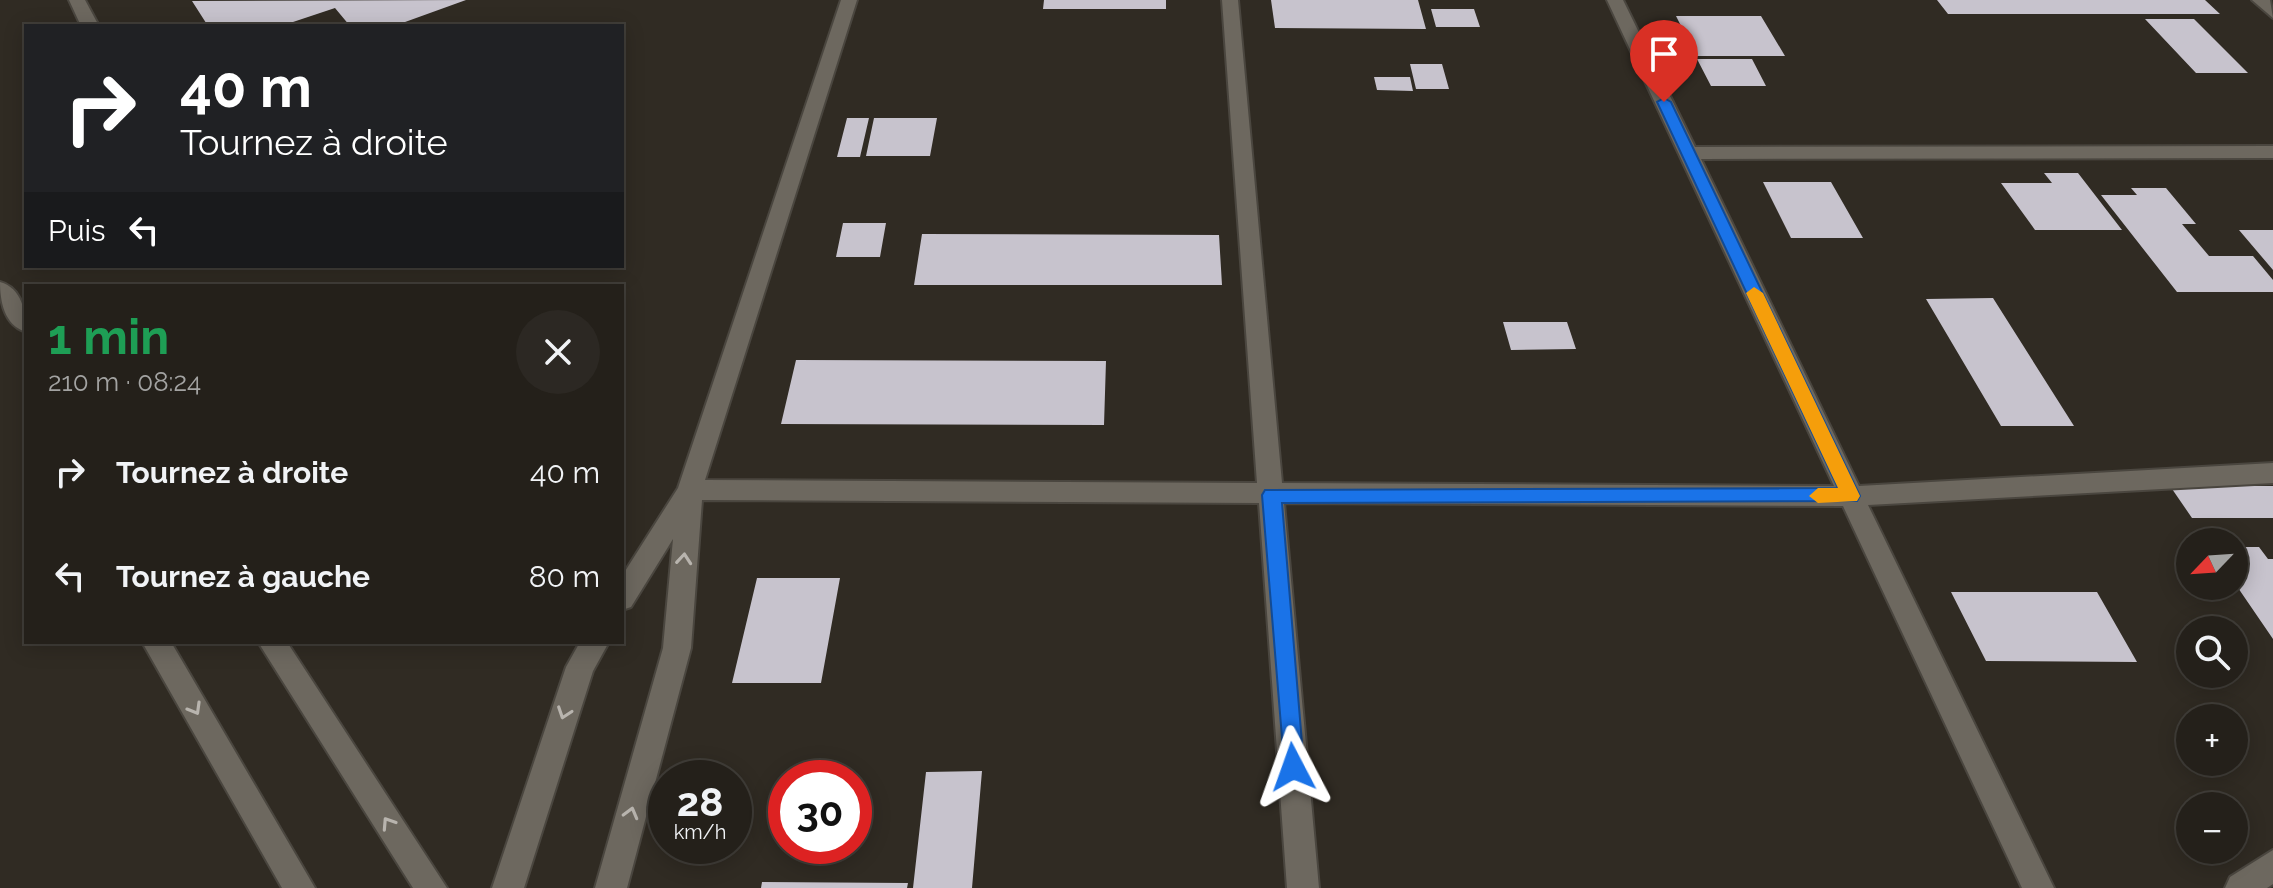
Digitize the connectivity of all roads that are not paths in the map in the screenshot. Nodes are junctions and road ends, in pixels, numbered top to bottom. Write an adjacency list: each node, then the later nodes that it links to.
1 (77, 0): 7 (street)
2 (849, 0): 13 (street)
3 (1230, 0): 14 (street)
4 (1615, 0): 9 (street)
5 (2260, 0): 6 (street)
6 (2273, 13)
7 (89, 24)
8 (2273, 152): 9 (street)
9 (1688, 153): 15 (street)
10 (0, 289): 11 (street)
11 (24, 321)
12 (2273, 473): 15 (street)
13 (690, 490): 14 (street); 16 (street); 24 (street, one-way to 13)
14 (1272, 495): 15 (street); 25 (street)
15 (1851, 496): 26 (street)
16 (624, 596)
17 (158, 644): 21 (street, one-way to 21)
18 (273, 644): 22 (street, one-way to 18)
19 (594, 644): 23 (street, one-way to 23)
20 (2273, 865): 27 (street)
21 (299, 888)
22 (431, 888)
23 (508, 888)
24 (611, 888)
25 (1303, 888)
26 (2038, 888)
27 (2241, 888)

